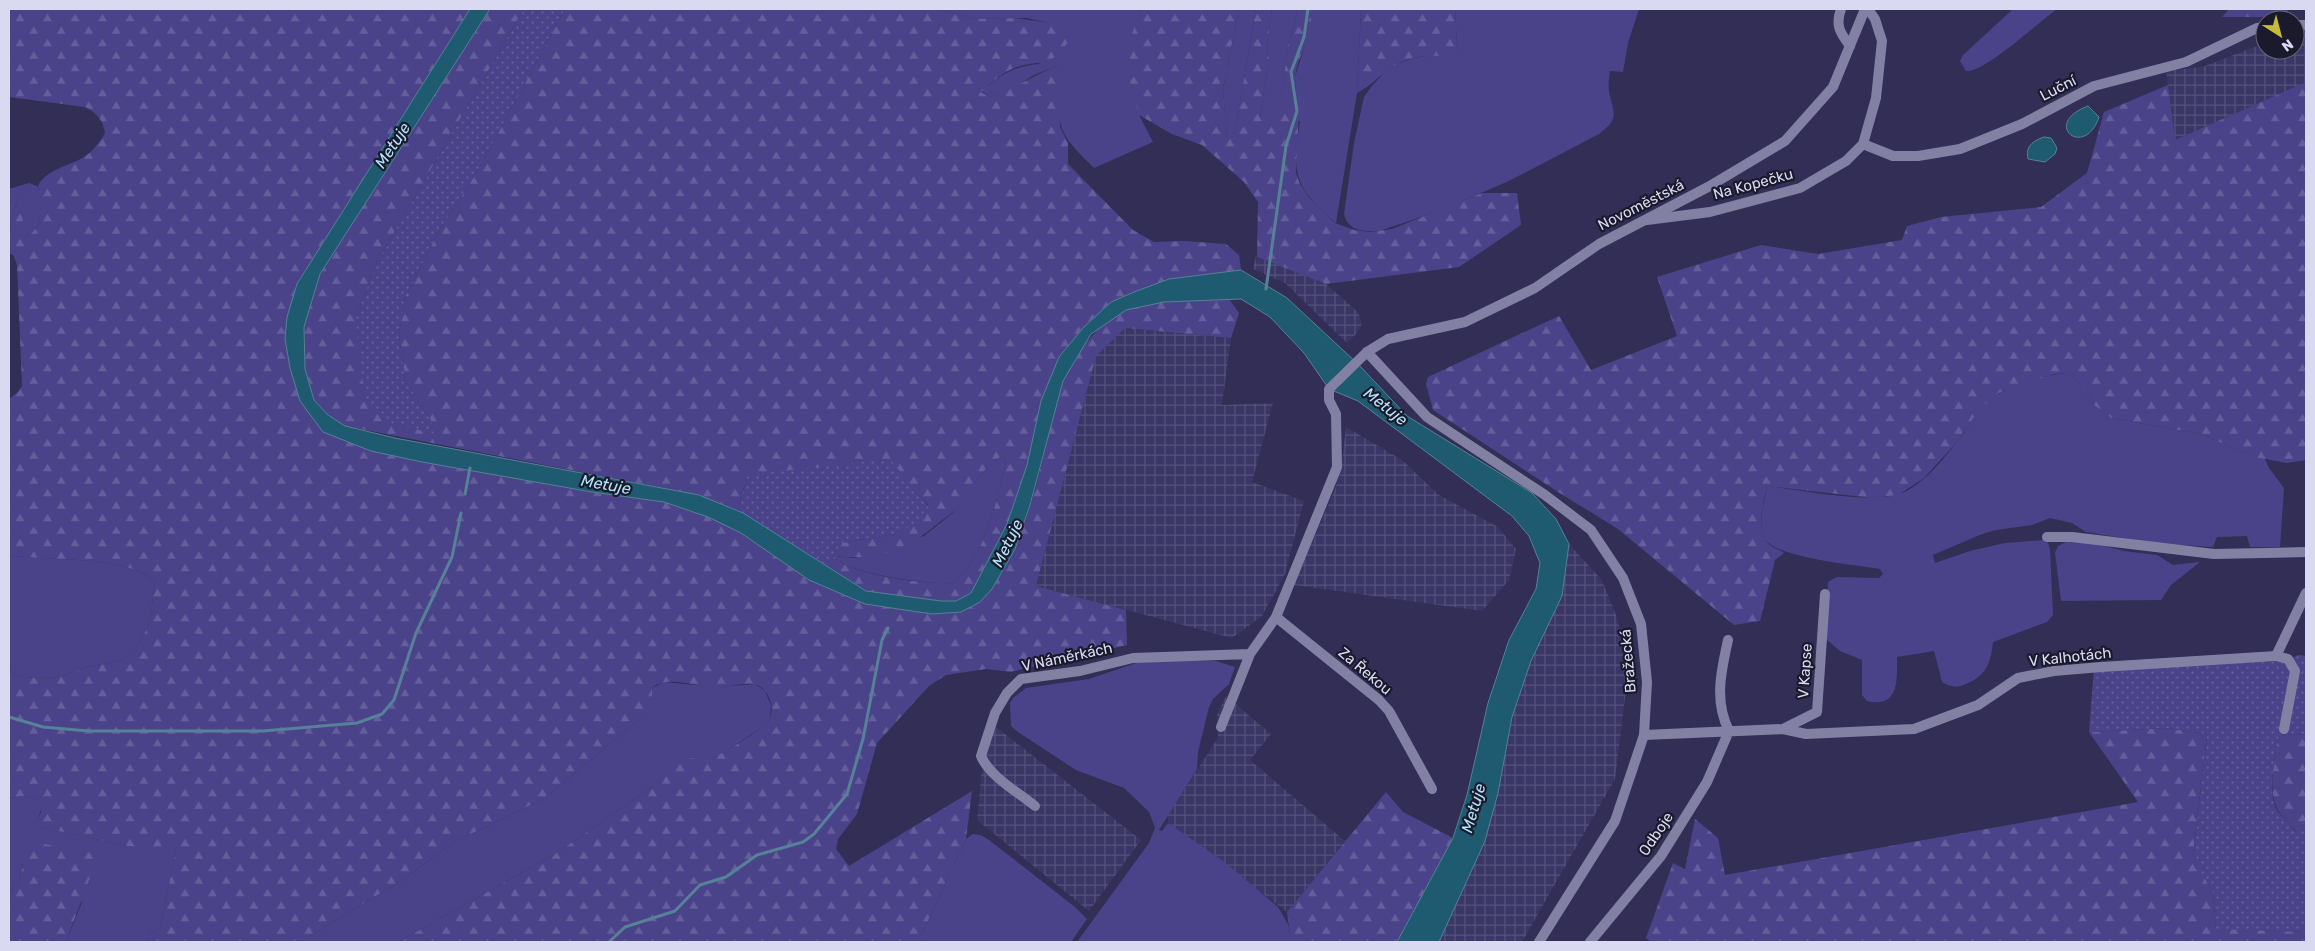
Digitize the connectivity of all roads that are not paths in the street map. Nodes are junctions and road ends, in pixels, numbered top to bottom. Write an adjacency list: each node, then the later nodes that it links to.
1 (1842, 9): 4 (street)
2 (1867, 9): 4 (street, Novoměstská); 5 (street)
3 (2255, 29): 5 (street, Luční)
4 (1850, 46): 6 (street, Novoměstská)
5 (1864, 144): 6 (street, Na Kopečku)
6 (1648, 220): 7 (street, Novoměstská)
7 (1363, 355): 12 (street); 20 (street, Bražecká)
8 (2047, 537): 9 (street)
9 (2306, 552)
10 (2306, 593): 15 (street)
11 (1825, 594): 17 (street, V Kapse)
12 (1276, 617): 14 (street); 21 (street, Za Řekou)
13 (1728, 640): 19 (street)
14 (1250, 654): 16 (street); 22 (street, V Náměrkách)
15 (2276, 656): 17 (street, V Kalhotách); 18 (street)
16 (1221, 728)
17 (1783, 729): 19 (street, V Kalhotách)
18 (2284, 729)
19 (1729, 731): 20 (street, V Kalhotách); 24 (street, Odboje)
20 (1644, 735): 23 (street, Bražecká)
21 (1432, 789)
22 (1036, 806)
23 (1539, 942)
24 (1590, 942)

